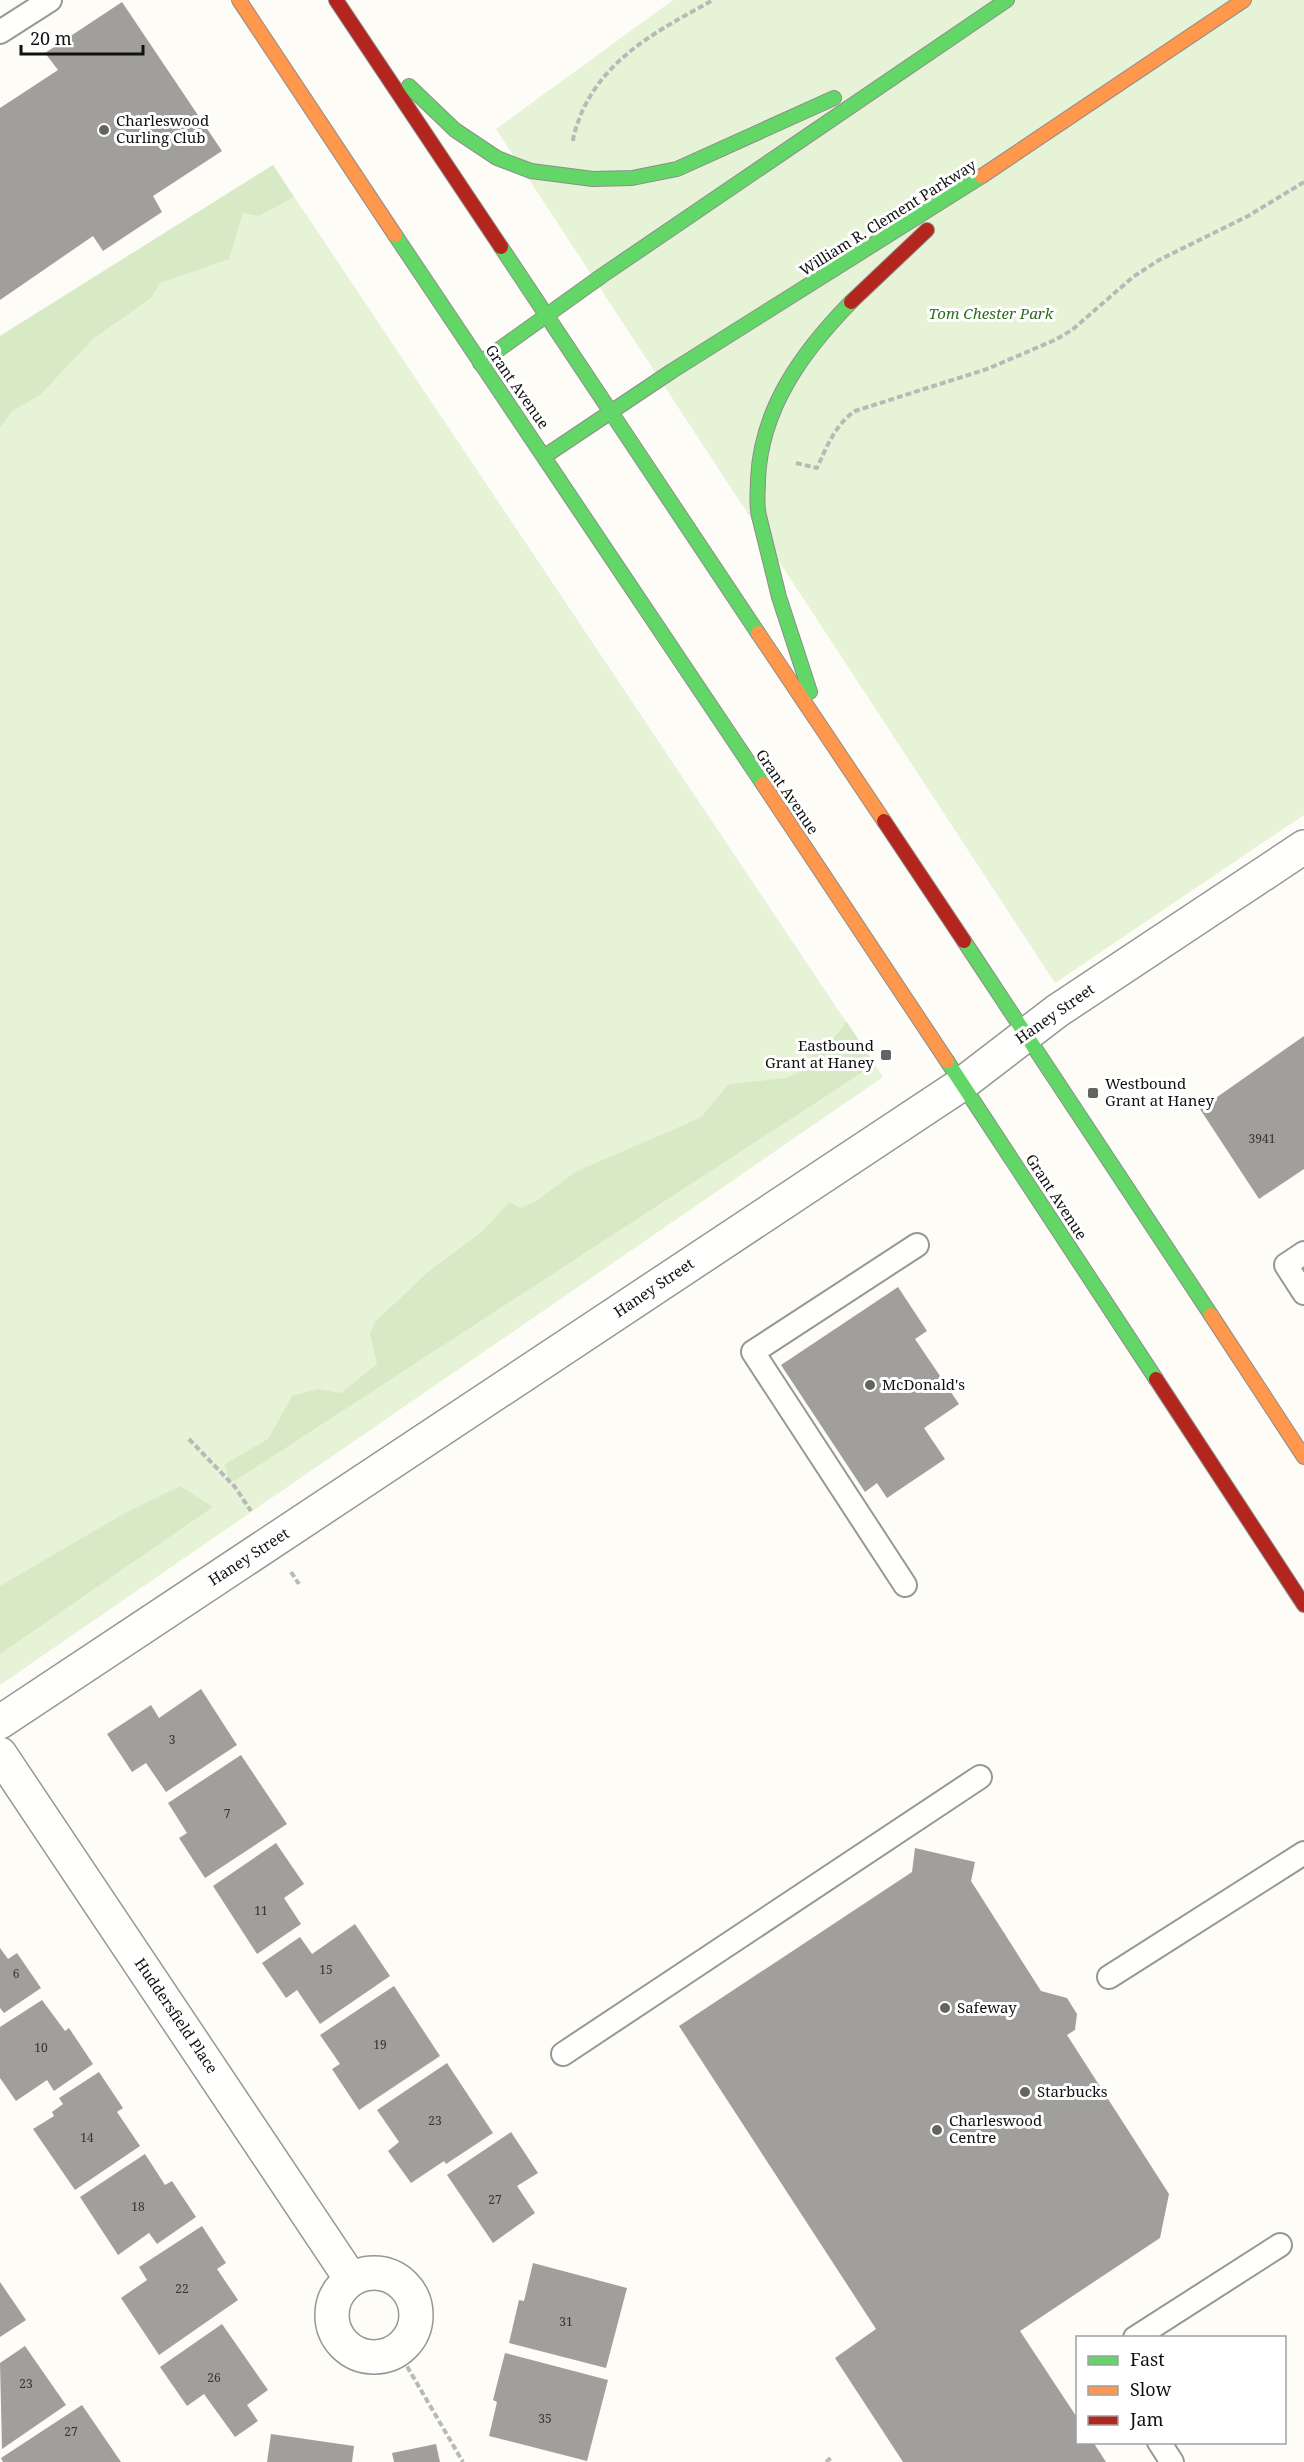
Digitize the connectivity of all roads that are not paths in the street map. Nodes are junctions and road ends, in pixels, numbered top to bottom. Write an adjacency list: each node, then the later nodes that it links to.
1 (50, 0): 6 (lane)
2 (239, 0): 11 (main road, Grant Avenue)
3 (336, 0): 7 (main road)
4 (1007, 0): 8 (main road)
5 (1244, 0): 9 (main road, William R. Clement Parkway)
6 (0, 32)
7 (365, 43): 8 (main road); 10 (main road)
8 (914, 61): 10 (main road)
9 (983, 178): 12 (main road, William R. Clement Parkway); 14 (main road)
10 (547, 317): 11 (main road); 12 (main road)
11 (480, 363): 13 (main road, Grant Avenue)
12 (610, 409): 13 (main road, William R. Clement Parkway); 14 (main road)
13 (545, 456): 17 (main road, Grant Avenue)
14 (822, 730): 16 (main road)
15 (1304, 847): 16 (street, Haney Street)
16 (1025, 1034): 17 (street, Haney Street); 21 (main road)
17 (962, 1084): 23 (main road, Grant Avenue); 24 (street, Haney Street)
18 (916, 1245): 22 (lane)
19 (1304, 1253): 20 (lane)
20 (1304, 1293)
21 (1304, 1457)
22 (904, 1585)
23 (1304, 1605)
24 (0, 1722)
25 (0, 1754): 31 (street, Huddersfield Place)
26 (980, 1777): 29 (lane)
27 (1304, 1853): 28 (lane)
28 (1109, 1977)
29 (563, 2054)
30 (1280, 2245): 32 (lane)
31 (351, 2279): 31 (street)
32 (1137, 2336)
33 (1160, 2444): 34 (lane)
34 (1172, 2462)

